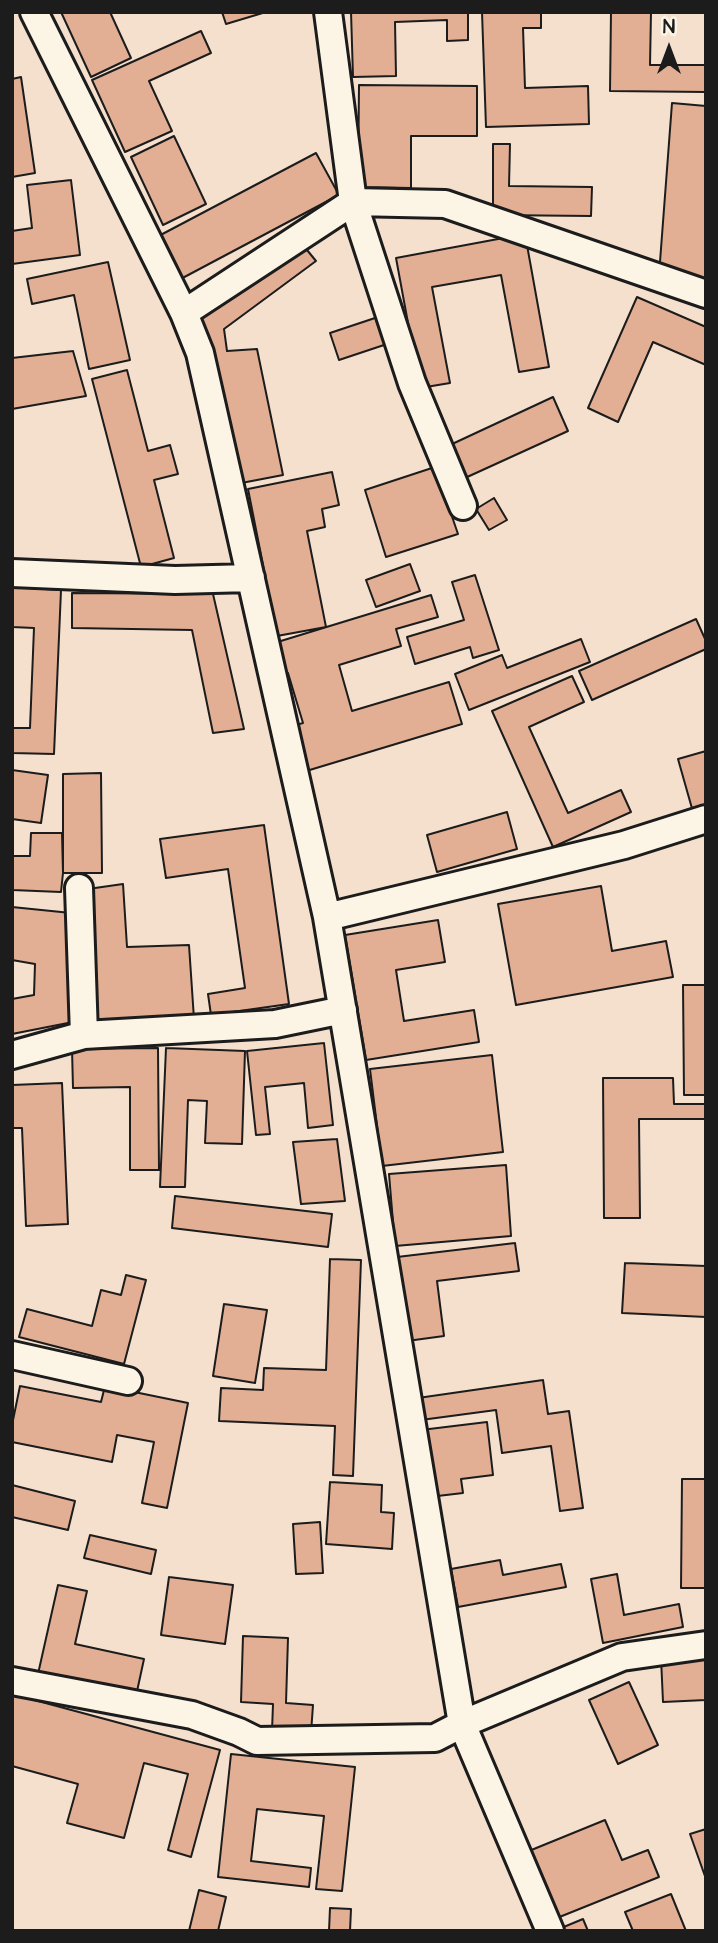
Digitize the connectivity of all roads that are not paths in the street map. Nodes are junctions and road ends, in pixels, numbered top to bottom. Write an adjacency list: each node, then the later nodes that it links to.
1 (34, 12): 5 (street)
2 (328, 12): 3 (street)
3 (353, 202): 4 (street); 5 (street); 6 (street)
4 (706, 294)
5 (184, 313): 8 (street)
6 (463, 506)
7 (12, 573): 8 (street)
8 (251, 578): 11 (street)
9 (706, 819): 11 (street)
10 (79, 888): 13 (street)
11 (327, 917): 12 (street)
12 (343, 1010): 13 (street); 19 (street)
13 (84, 1035): 14 (street)
14 (12, 1055)
15 (12, 1355): 16 (street)
16 (128, 1381)
17 (706, 1645): 19 (street)
18 (12, 1681): 19 (street)
19 (462, 1724): 20 (street)
20 (550, 1931)

